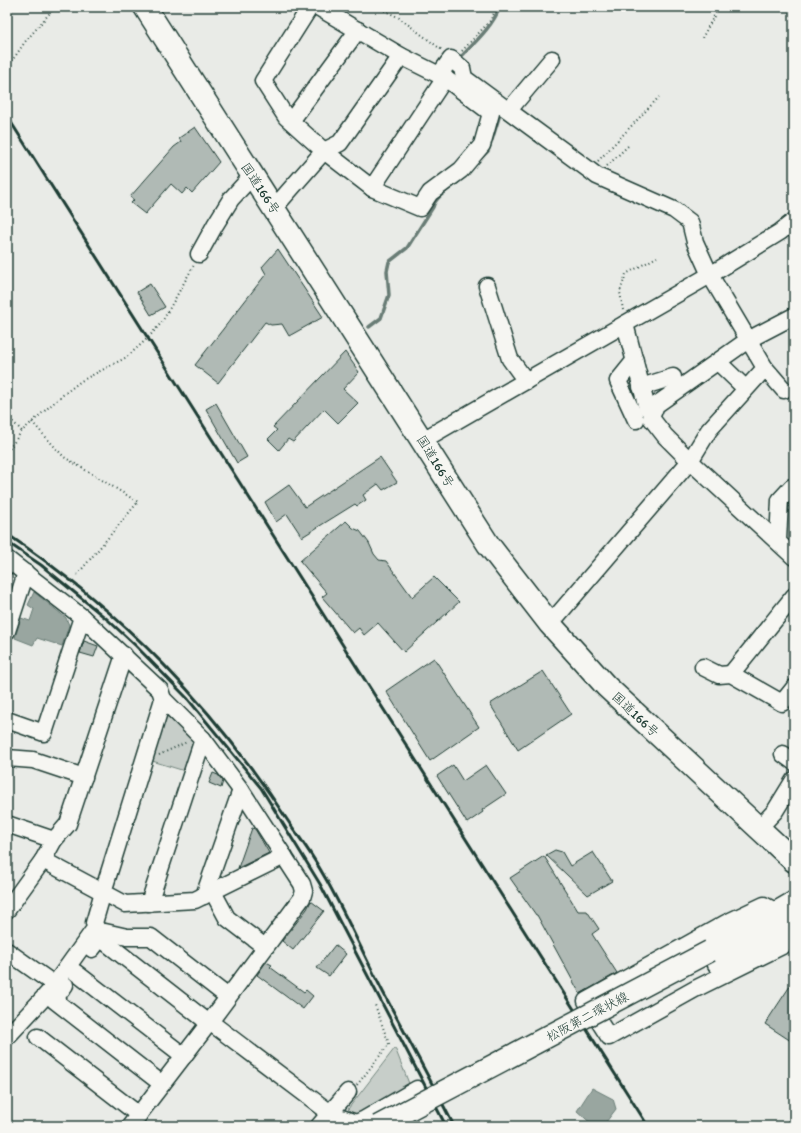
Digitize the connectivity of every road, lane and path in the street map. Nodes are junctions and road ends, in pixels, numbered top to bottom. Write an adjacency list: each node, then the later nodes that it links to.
1 (55, 7): 13 (path)
2 (145, 7): 21 (highway, 国道166号)
3 (310, 7): 17 (street)
4 (318, 7): 8 (street)
5 (377, 7): 12 (path)
6 (497, 7): 12 (path)
7 (718, 7): 9 (path)
8 (358, 30): 10 (street); 17 (street)
9 (702, 38)
10 (401, 56): 14 (street); 19 (street)
11 (552, 58): 16 (street)
12 (451, 59): 14 (street); 16 (street)
13 (7, 68)
14 (445, 78): 22 (street); 22 (street)
15 (659, 96): 20 (path)
16 (509, 110): 20 (street)
17 (291, 121): 19 (street)
18 (629, 145): 20 (path)
19 (324, 151): 22 (street); 23 (street)
20 (592, 172): 27 (street)
21 (252, 176): 23 (highway, 国道166号); 25 (street)
22 (372, 188)
23 (274, 208): 45 (highway, 国道166号)
24 (794, 220): 27 (street)
25 (200, 254): 43 (path)
26 (657, 257): 30 (path)
27 (710, 275): 30 (street); 31 (street)
28 (487, 286): 36 (street)
29 (794, 316): 31 (street)
30 (625, 324): 32 (street); 36 (street)
31 (748, 340): 33 (street); 34 (street)
32 (634, 360): 37 (street); 42 (street)
33 (718, 362): 38 (street); 47 (street)
34 (765, 368): 38 (street); 39 (street)
35 (673, 377): 37 (street)
36 (526, 381): 45 (street)
37 (641, 387): 40 (street)
38 (745, 388): 47 (street)
39 (784, 390)
40 (647, 408)
41 (7, 416): 44 (path)
42 (636, 420)
43 (32, 422): 44 (path); 53 (path)
44 (22, 430): 46 (path)
45 (423, 440): 56 (highway, 国道166号)
46 (7, 452)
47 (690, 461): 49 (street); 56 (street)
48 (792, 487): 49 (street)
49 (778, 542): 50 (street)
50 (794, 557)
51 (7, 559): 52 (street)
52 (26, 573): 55 (street); 57 (street)
53 (77, 575)
54 (794, 596): 60 (street)
55 (82, 617): 58 (street); 63 (street)
56 (550, 624): 71 (highway, 国道166号)
57 (7, 631)
58 (124, 655): 62 (street); 67 (street)
59 (703, 667): 60 (street)
60 (731, 674): 61 (street)
61 (794, 688)
62 (163, 699): 64 (street); 76 (street)
63 (7, 720)
64 (195, 740): 65 (path); 69 (street); 78 (street)
65 (155, 757)
66 (7, 758): 67 (street)
67 (84, 777): 72 (street)
68 (794, 780): 71 (street)
69 (241, 790): 73 (street); 77 (street)
70 (7, 824): 72 (street)
71 (760, 828): 75 (highway, 国道166号)
72 (54, 840): 74 (street)
73 (284, 856): 77 (street); 82 (street)
74 (43, 860): 76 (street); 79 (street)
75 (794, 861)
76 (103, 892): 78 (street); 86 (street)
77 (208, 894): 78 (street); 82 (street)
78 (149, 903)
79 (7, 910)
80 (789, 916): 80 (street); 84 (main road, 松阪第二環状線)
81 (100, 938): 85 (street); 87 (street); 89 (street)
82 (265, 947): 87 (street)
83 (7, 951): 86 (street)
84 (714, 957): 100 (main road, 松阪第二環状線, bridge); 101 (main road, 松阪第二環状線)
85 (75, 972): 92 (street); 93 (street)
86 (53, 986): 90 (street)
87 (228, 997): 89 (street)
88 (375, 1005): 95 (path)
89 (210, 1022): 92 (street); 96 (street)
90 (7, 1037)
91 (38, 1037): 97 (street)
92 (184, 1056): 93 (street)
93 (162, 1084): 97 (street)
94 (417, 1089): 98 (street)
95 (348, 1092): 96 (street)
96 (330, 1113): 98 (street); 99 (street)
97 (134, 1120)
98 (353, 1124)
99 (319, 1126)
100 (378, 1126)
101 (408, 1126)

